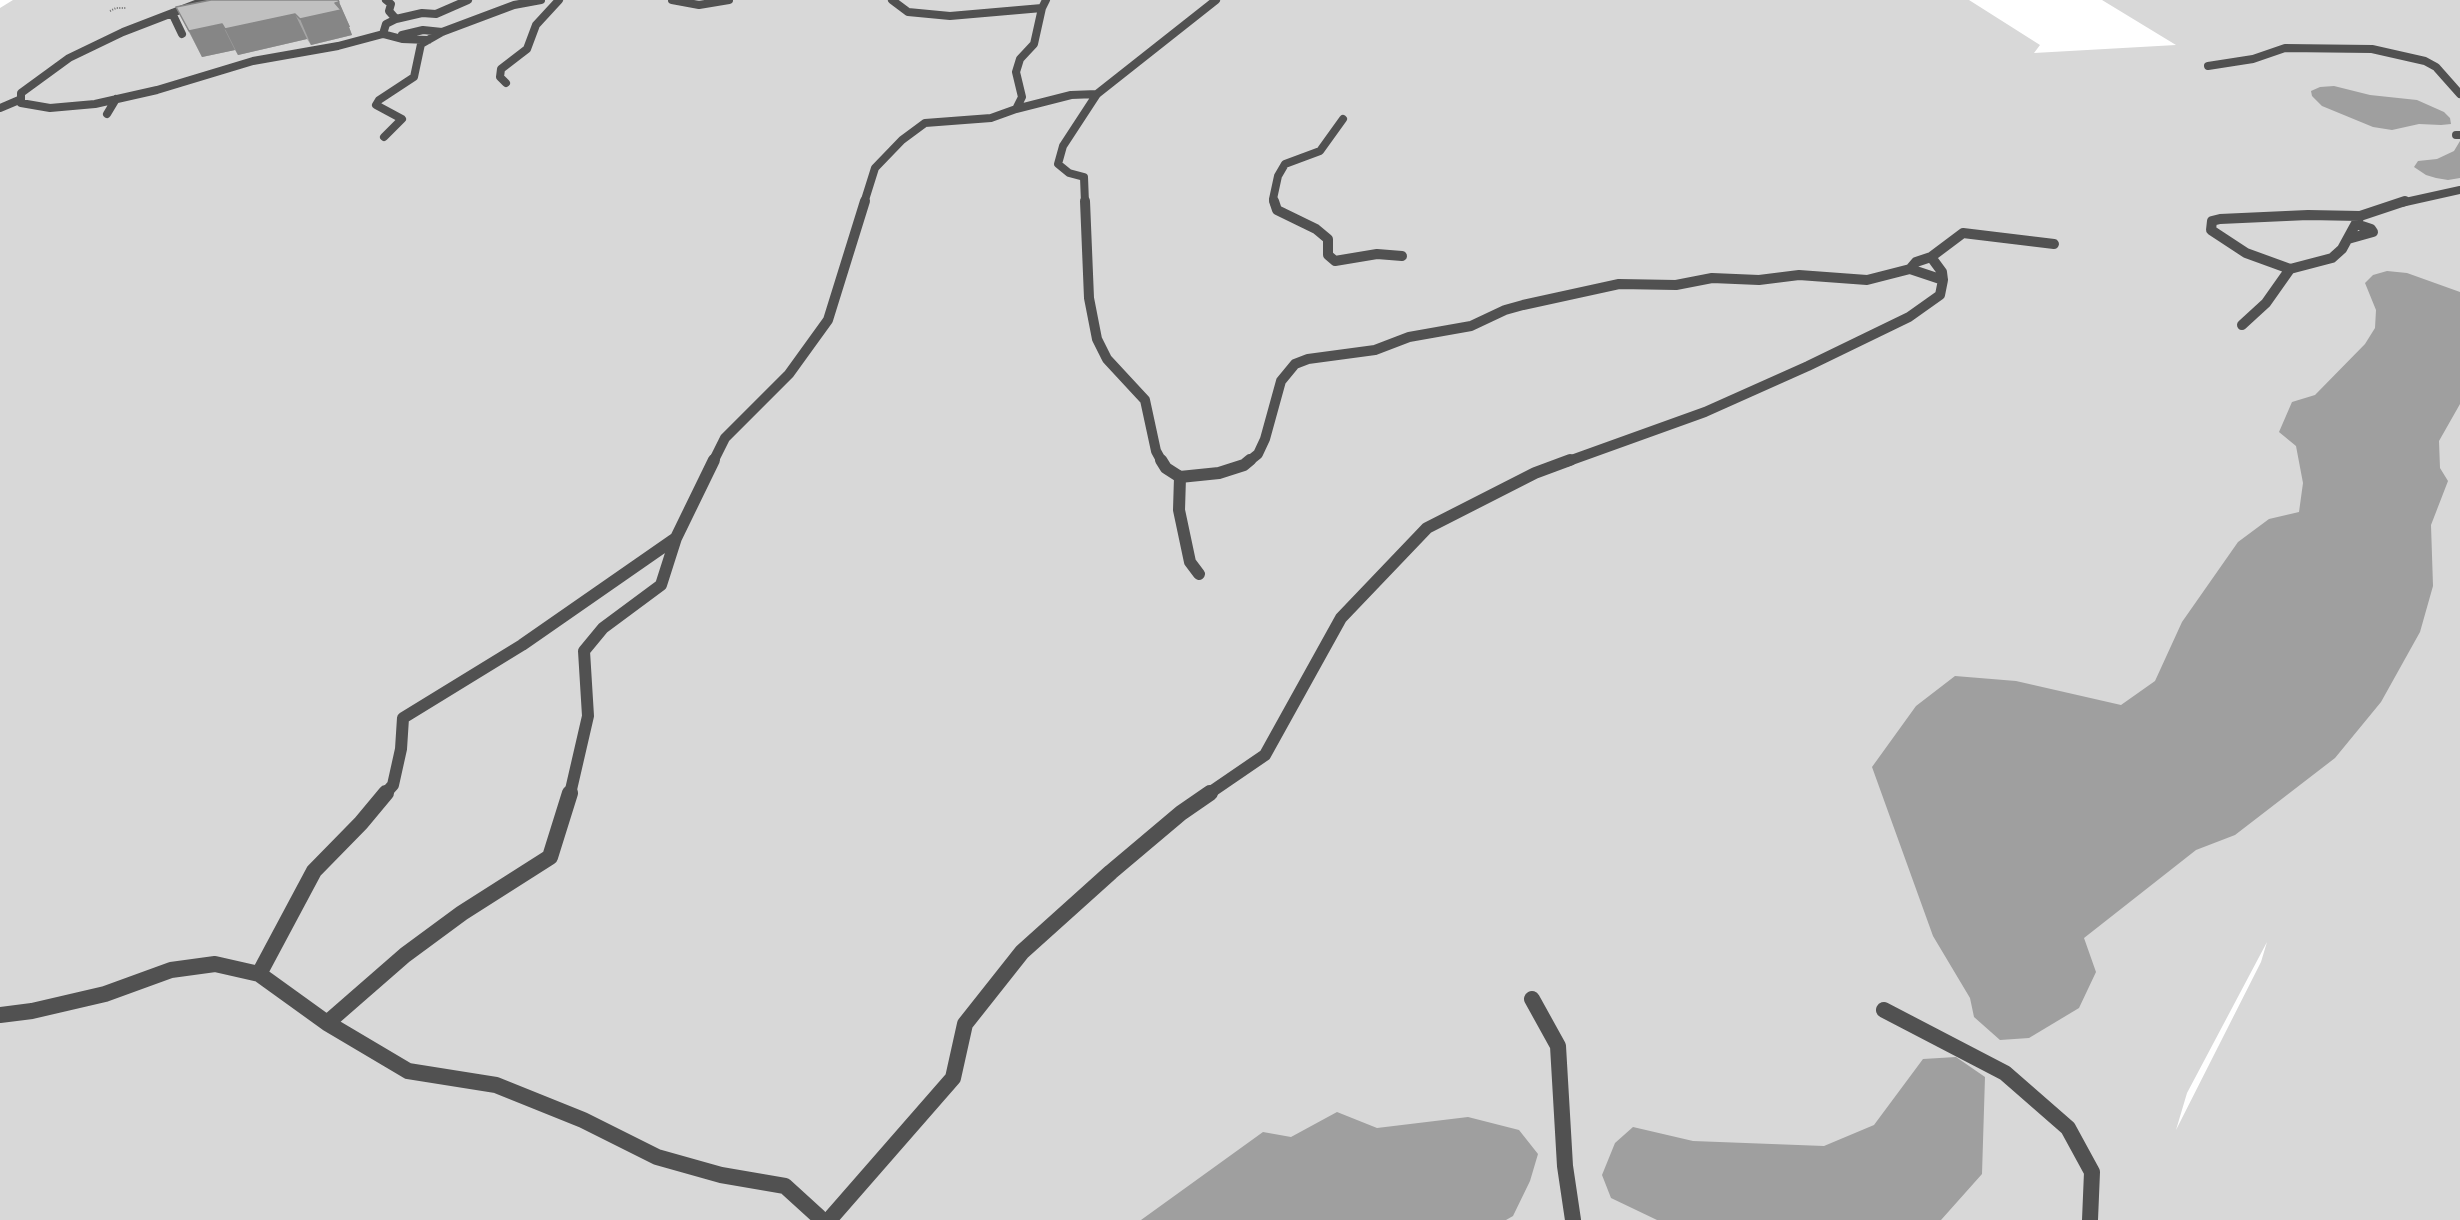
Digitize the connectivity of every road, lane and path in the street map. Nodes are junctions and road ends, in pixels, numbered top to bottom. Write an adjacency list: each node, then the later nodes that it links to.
1 (206, 0): 13 (lane)
2 (386, 0): 14 (lane)
3 (468, 0): 14 (lane)
4 (541, 0): 11 (lane)
5 (559, 0): 21 (lane)
6 (672, 0): 7 (lane)
7 (729, 0)
8 (892, 0): 12 (lane)
9 (1046, 0): 12 (lane)
10 (1216, 0): 22 (lane)
11 (512, 2): 15 (lane)
12 (1042, 8): 27 (lane)
13 (172, 13): 16 (lane); 25 (lane)
14 (396, 19): 17 (lane)
15 (442, 32): 18 (lane); 19 (lane)
16 (182, 34)
17 (383, 34): 18 (lane); 24 (lane)
18 (394, 37): 19 (lane)
19 (428, 40): 30 (lane)
20 (2208, 66): 23 (lane)
21 (506, 83)
22 (1097, 94): 27 (lane); 41 (lane)
23 (2460, 94)
24 (116, 99): 25 (lane); 28 (lane)
25 (19, 100): 26 (lane)
26 (0, 108)
27 (1016, 109): 42 (lane)
28 (107, 114)
29 (1343, 119): 35 (lane)
30 (384, 137)
31 (2460, 190): 32 (lane)
32 (2358, 220): 33 (lane); 33 (lane); 38 (lane)
33 (2348, 239): 38 (lane)
34 (2054, 244): 36 (lane)
35 (1402, 256)
36 (1931, 257): 37 (lane); 39 (lane)
37 (1911, 269): 39 (lane); 41 (lane)
38 (2290, 269): 40 (lane)
39 (1943, 280): 50 (lane)
40 (2242, 326)
41 (1180, 477): 43 (lane)
42 (676, 537): 44 (lane); 48 (lane)
43 (1199, 574)
44 (259, 974): 47 (lane); 48 (lane)
45 (1532, 999): 51 (lane)
46 (1884, 1010): 52 (lane)
47 (0, 1015)
48 (327, 1023): 49 (lane)
49 (819, 1220)
50 (829, 1220)
51 (1573, 1220)
52 (2090, 1220)

